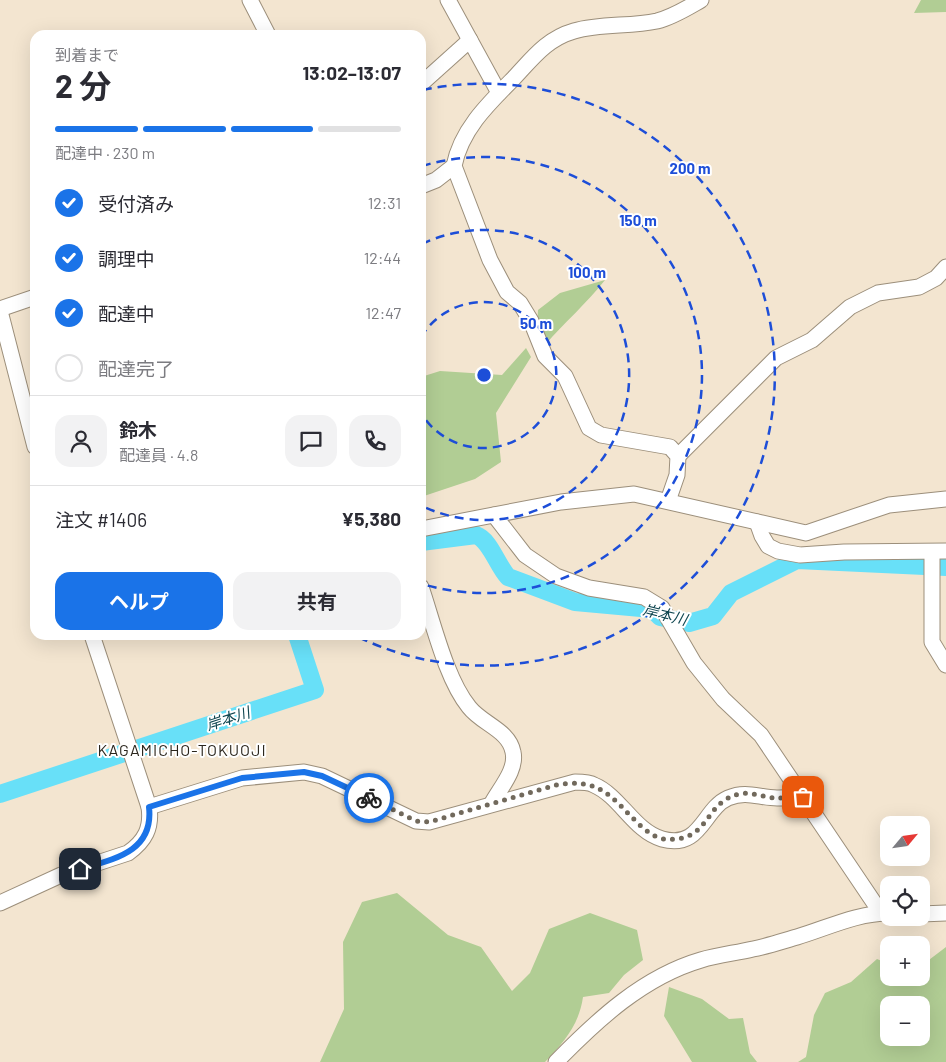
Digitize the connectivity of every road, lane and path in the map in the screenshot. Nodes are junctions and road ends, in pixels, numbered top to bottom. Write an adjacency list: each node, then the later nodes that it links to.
1 (250, 0): 4 (street)
2 (448, 0): 5 (street)
3 (701, 0): 7 (street)
4 (265, 30)
5 (470, 40): 6 (street); 7 (street)
6 (426, 80)
7 (499, 93): 8 (street)
8 (454, 166): 9 (street); 14 (street)
9 (426, 184)
10 (946, 267): 14 (street)
11 (30, 299): 12 (street)
12 (0, 310): 13 (street)
13 (30, 426)
14 (678, 456): 16 (street)
15 (946, 499): 18 (street)
16 (668, 501): 17 (street); 18 (street)
17 (494, 515): 19 (street); 24 (street)
18 (758, 522): 20 (street)
19 (426, 528)
20 (939, 551): 23 (street)
21 (426, 601): 25 (street)
22 (94, 640): 26 (street)
23 (946, 665)
24 (803, 797): 25 (street); 28 (street)
25 (492, 803): 26 (street)
26 (149, 807): 27 (street)
27 (0, 903)
28 (880, 906)
29 (946, 913): 31 (street)
30 (880, 914): 32 (street)
31 (930, 914)
32 (556, 1062)

